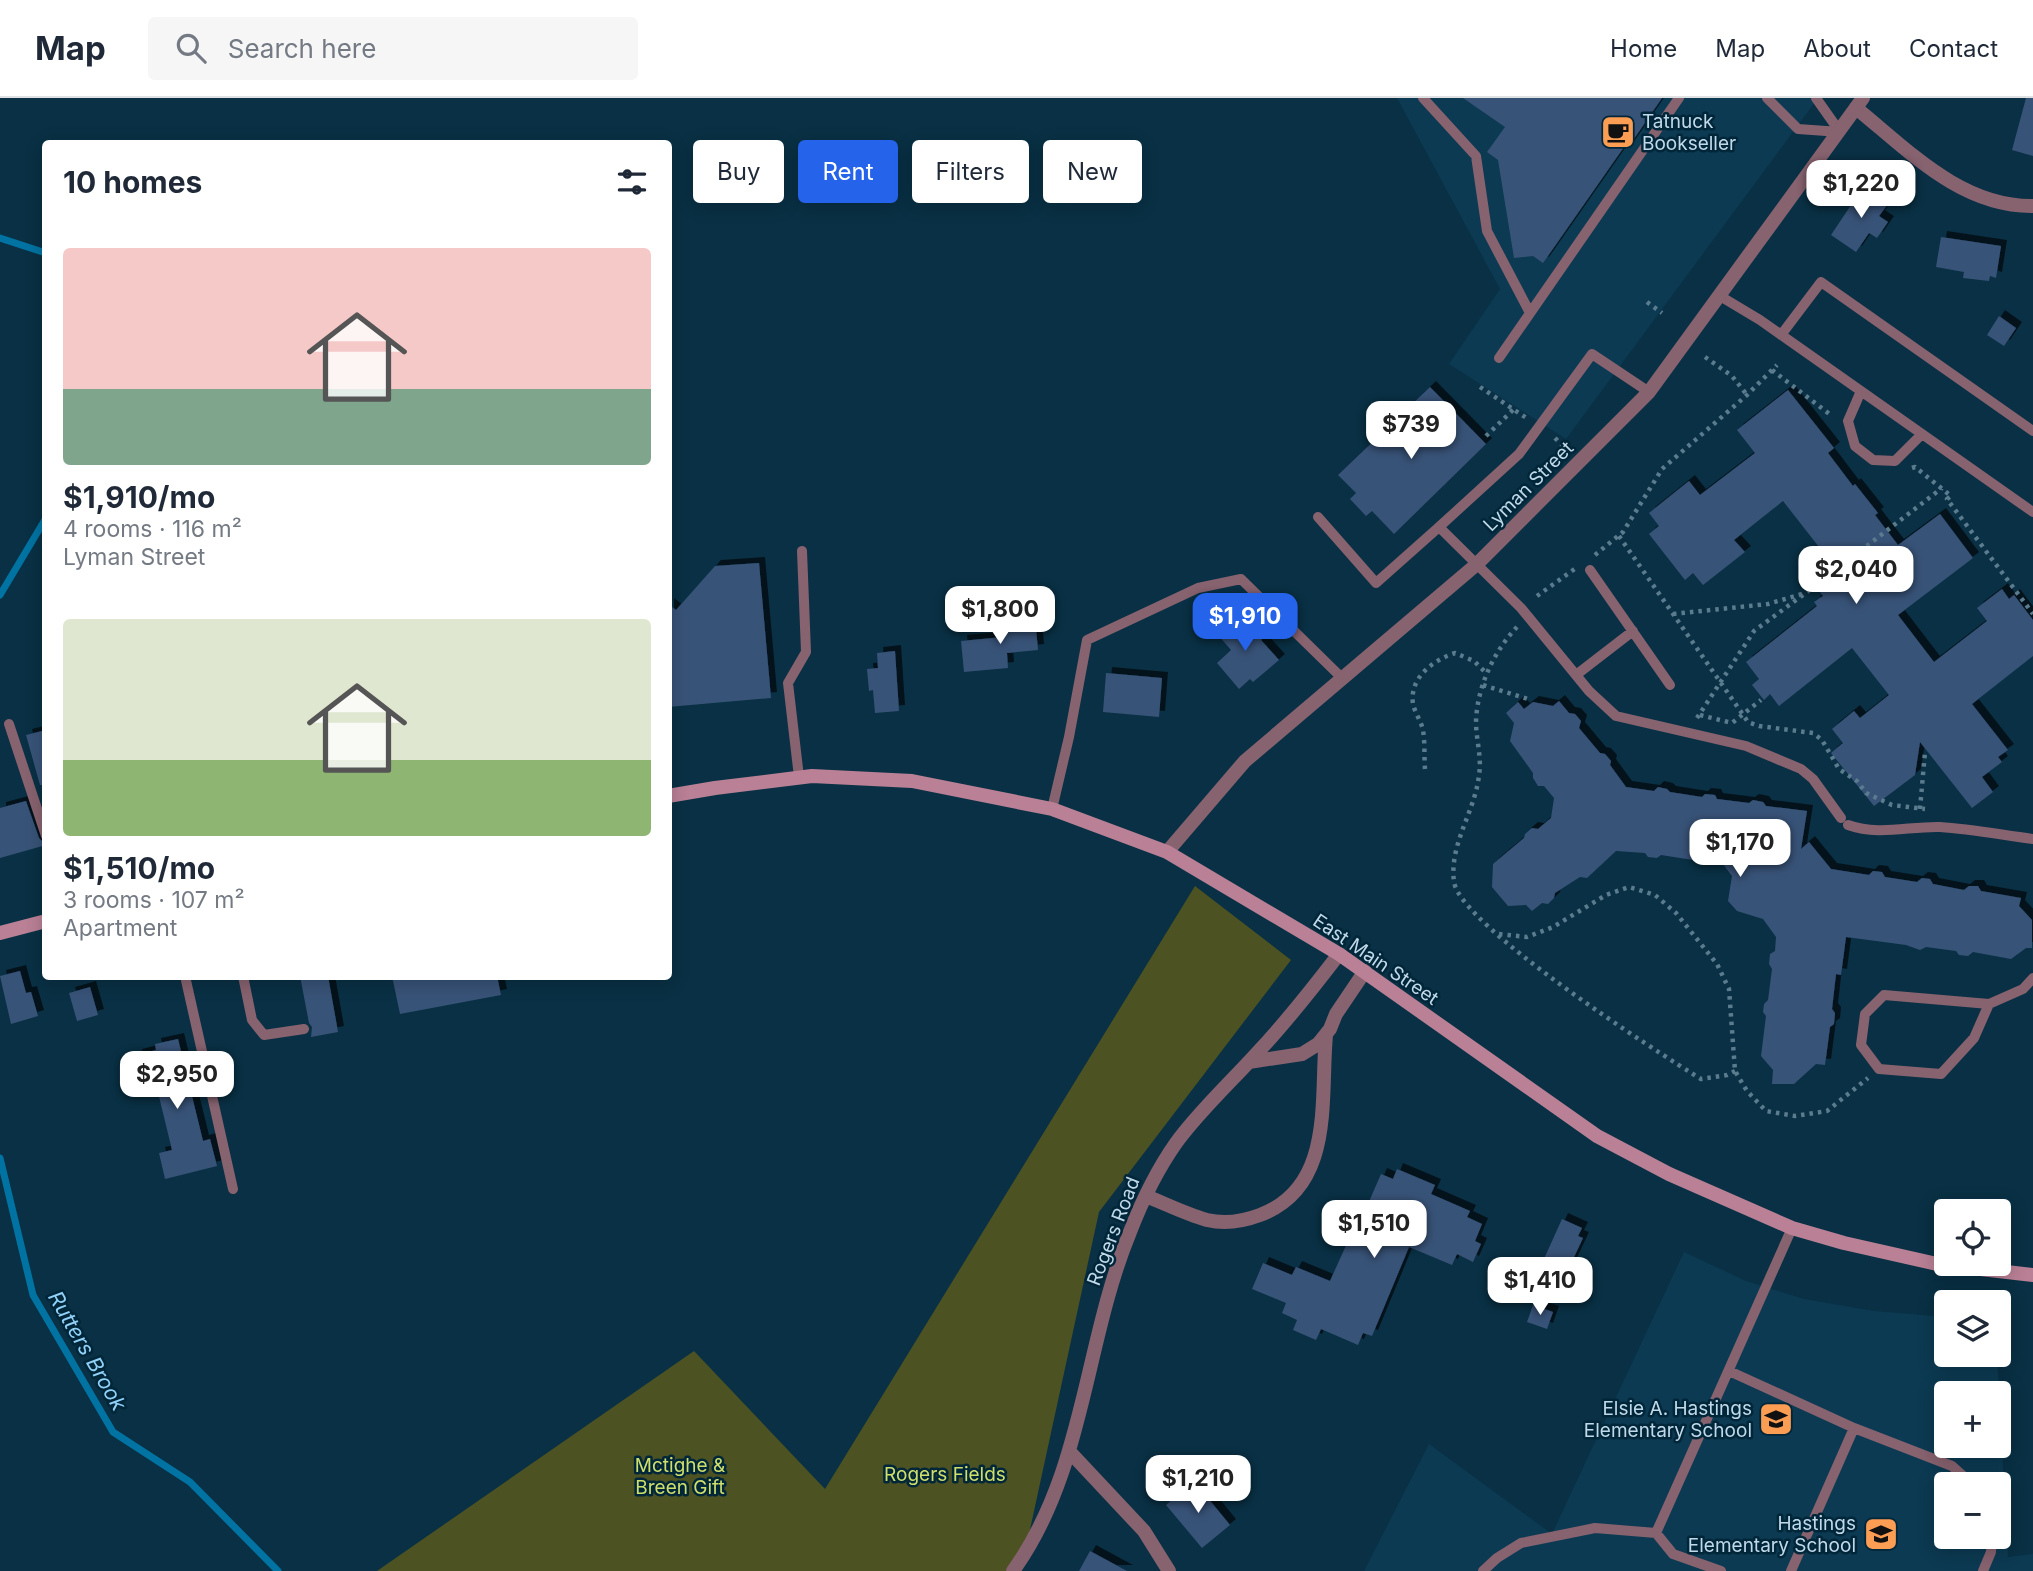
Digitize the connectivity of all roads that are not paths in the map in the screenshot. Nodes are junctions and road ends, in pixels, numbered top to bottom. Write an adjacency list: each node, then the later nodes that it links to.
1 (1423, 98): 9 (lane)
2 (1679, 98): 9 (lane)
3 (1767, 98): 6 (lane)
4 (1815, 98): 6 (lane)
5 (1859, 103): 6 (street, Lyman Street); 7 (street)
6 (1840, 132): 8 (street, Lyman Street)
7 (2033, 206)
8 (1720, 296): 10 (lane); 13 (street, Lyman Street)
9 (1530, 313): 11 (lane)
10 (1781, 335): 12 (lane); 14 (lane)
11 (1499, 358)
12 (1861, 391): 15 (lane); 15 (lane)
13 (1649, 393): 18 (lane); 20 (street, Lyman Street)
14 (2033, 431)
15 (1922, 434): 16 (lane)
16 (2033, 512)
17 (1318, 517): 18 (lane)
18 (1439, 527): 20 (lane)
19 (802, 551): 27 (lane)
20 (1477, 564): 23 (lane); 24 (street, Lyman Street)
21 (1585, 568): 22 (lane)
22 (1633, 631): 23 (lane); 25 (lane)
23 (1576, 675): 31 (lane)
24 (1342, 678): 29 (lane); 32 (street, Lyman Street)
25 (1670, 685)
26 (9, 724): 30 (lane)
27 (799, 778): 28 (main road, East Main Street); 29 (main road, East Main Street)
28 (672, 795)
29 (1052, 809): 32 (main road, East Main Street)
30 (42, 824)
31 (2033, 839)
32 (1167, 852): 35 (main road, East Main Street)
33 (42, 922): 34 (main road)
34 (0, 933)
35 (1339, 954): 36 (main road, East Main Street); 43 (street, Rogers Road)
36 (1365, 971): 42 (street); 46 (main road, East Main Street)
37 (2033, 978): 40 (lane)
38 (187, 980): 44 (lane)
39 (244, 980): 41 (lane)
40 (1989, 1003): 40 (lane)
41 (304, 1029)
42 (1326, 1035): 43 (street); 45 (street)
43 (1249, 1062): 45 (street, Rogers Road)
44 (233, 1189)
45 (1146, 1196): 50 (street, Rogers Road)
46 (1792, 1228): 47 (main road, East Main Street); 48 (lane)
47 (2033, 1275)
48 (1730, 1371): 49 (lane); 52 (lane)
49 (1854, 1428): 51 (lane); 58 (lane)
50 (1069, 1451): 54 (street); 55 (street, Rogers Road)
51 (1959, 1472)
52 (1656, 1533): 56 (lane); 57 (lane)
53 (1991, 1549): 59 (lane)
54 (1163, 1568)
55 (1013, 1571)
56 (1483, 1571)
57 (1721, 1571)
58 (1791, 1571)
59 (1983, 1571)

